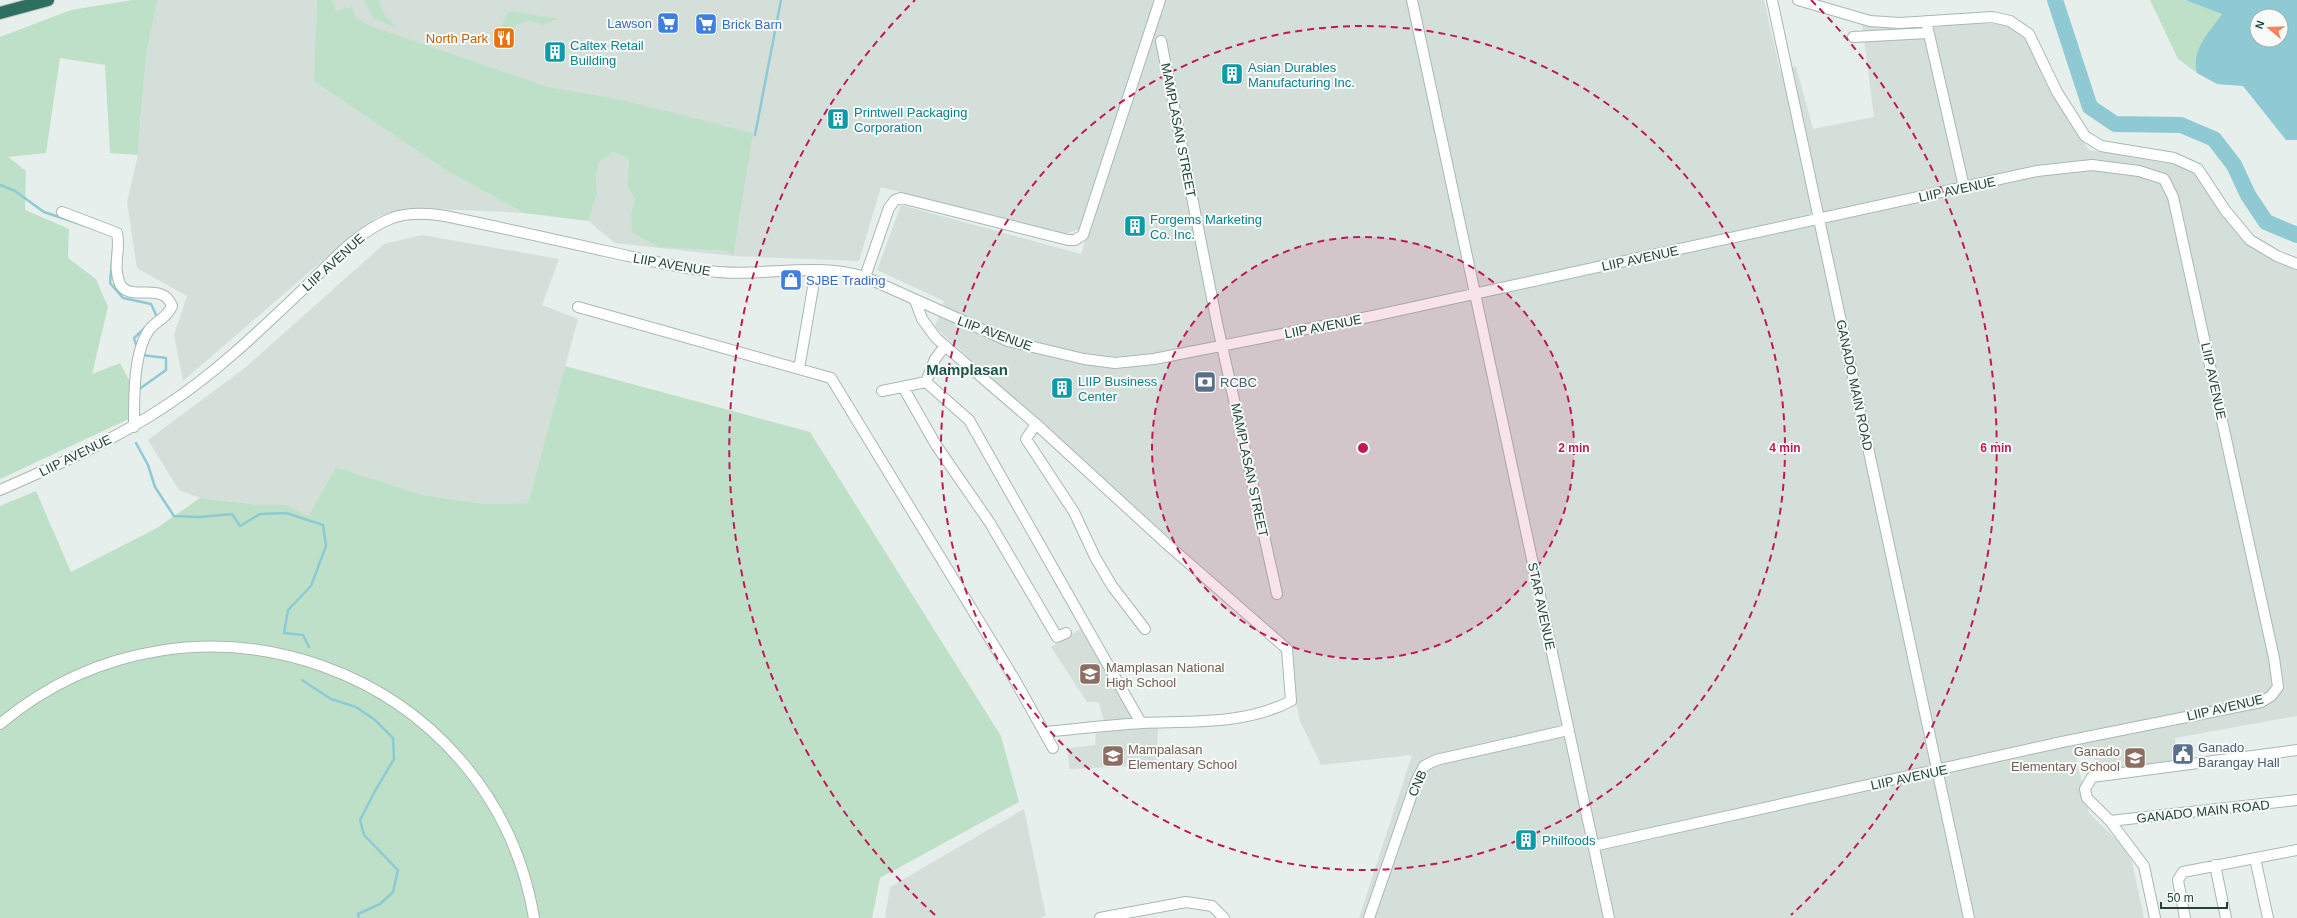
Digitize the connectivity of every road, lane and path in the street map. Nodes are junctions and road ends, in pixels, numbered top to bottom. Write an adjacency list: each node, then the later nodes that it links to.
1 (48, 0): 6 (highway)
2 (1160, 0): 16 (street)
3 (1412, 0): 17 (street, STAR AVENUE)
4 (1772, 0): 13 (street, GANADO MAIN ROAD)
5 (1798, 0): 7 (street)
6 (0, 13)
7 (1926, 21): 8 (street); 14 (street)
8 (1928, 33): 9 (street); 11 (street)
9 (1853, 36)
10 (1161, 41): 21 (street, MAMPLASAN STREET)
11 (1964, 187): 13 (street, LIIP AVENUE); 38 (street, LIIP AVENUE)
12 (62, 212): 27 (street)
13 (1819, 219): 17 (street, LIIP AVENUE); 38 (street, GANADO MAIN ROAD)
14 (2297, 264)
15 (816, 270): 16 (street, LIIP AVENUE); 22 (street); 27 (street, LIIP AVENUE)
16 (865, 277): 18 (street, LIIP AVENUE)
17 (1474, 294): 21 (street, LIIP AVENUE); 34 (street, STAR AVENUE)
18 (915, 300): 20 (street); 21 (street, LIIP AVENUE)
19 (578, 307): 22 (street)
20 (945, 346): 23 (street); 26 (street)
21 (1222, 346): 29 (street, MAMPLASAN STREET)
22 (799, 369): 35 (street)
23 (926, 382): 24 (street); 32 (street)
24 (903, 387): 25 (street); 31 (street)
25 (882, 391)
26 (1036, 424): 30 (street); 32 (street)
27 (134, 426): 28 (street, LIIP AVENUE)
28 (0, 490)
29 (1277, 594)
30 (1145, 629)
31 (1066, 633)
32 (1141, 723): 35 (street)
33 (0, 724): 45 (street)
34 (1568, 730): 41 (street, STAR AVENUE); 48 (street, CNB)
35 (1045, 732): 36 (street)
36 (1053, 748)
37 (2297, 750): 40 (street)
38 (1937, 770): 41 (street, LIIP AVENUE); 50 (street, GANADO MAIN ROAD)
39 (2297, 800): 40 (street, GANADO MAIN ROAD)
40 (2110, 821): 51 (street)
41 (1593, 846): 49 (street, STAR AVENUE)
42 (2297, 850): 43 (street)
43 (2255, 858): 44 (street); 54 (street)
44 (2214, 865): 52 (street); 53 (street)
45 (534, 918)
46 (1100, 918): 47 (street)
47 (1224, 918)
48 (1369, 918)
49 (1609, 918)
50 (1969, 918)
51 (2155, 918)
52 (2185, 918)
53 (2226, 918)
54 (2268, 918)

